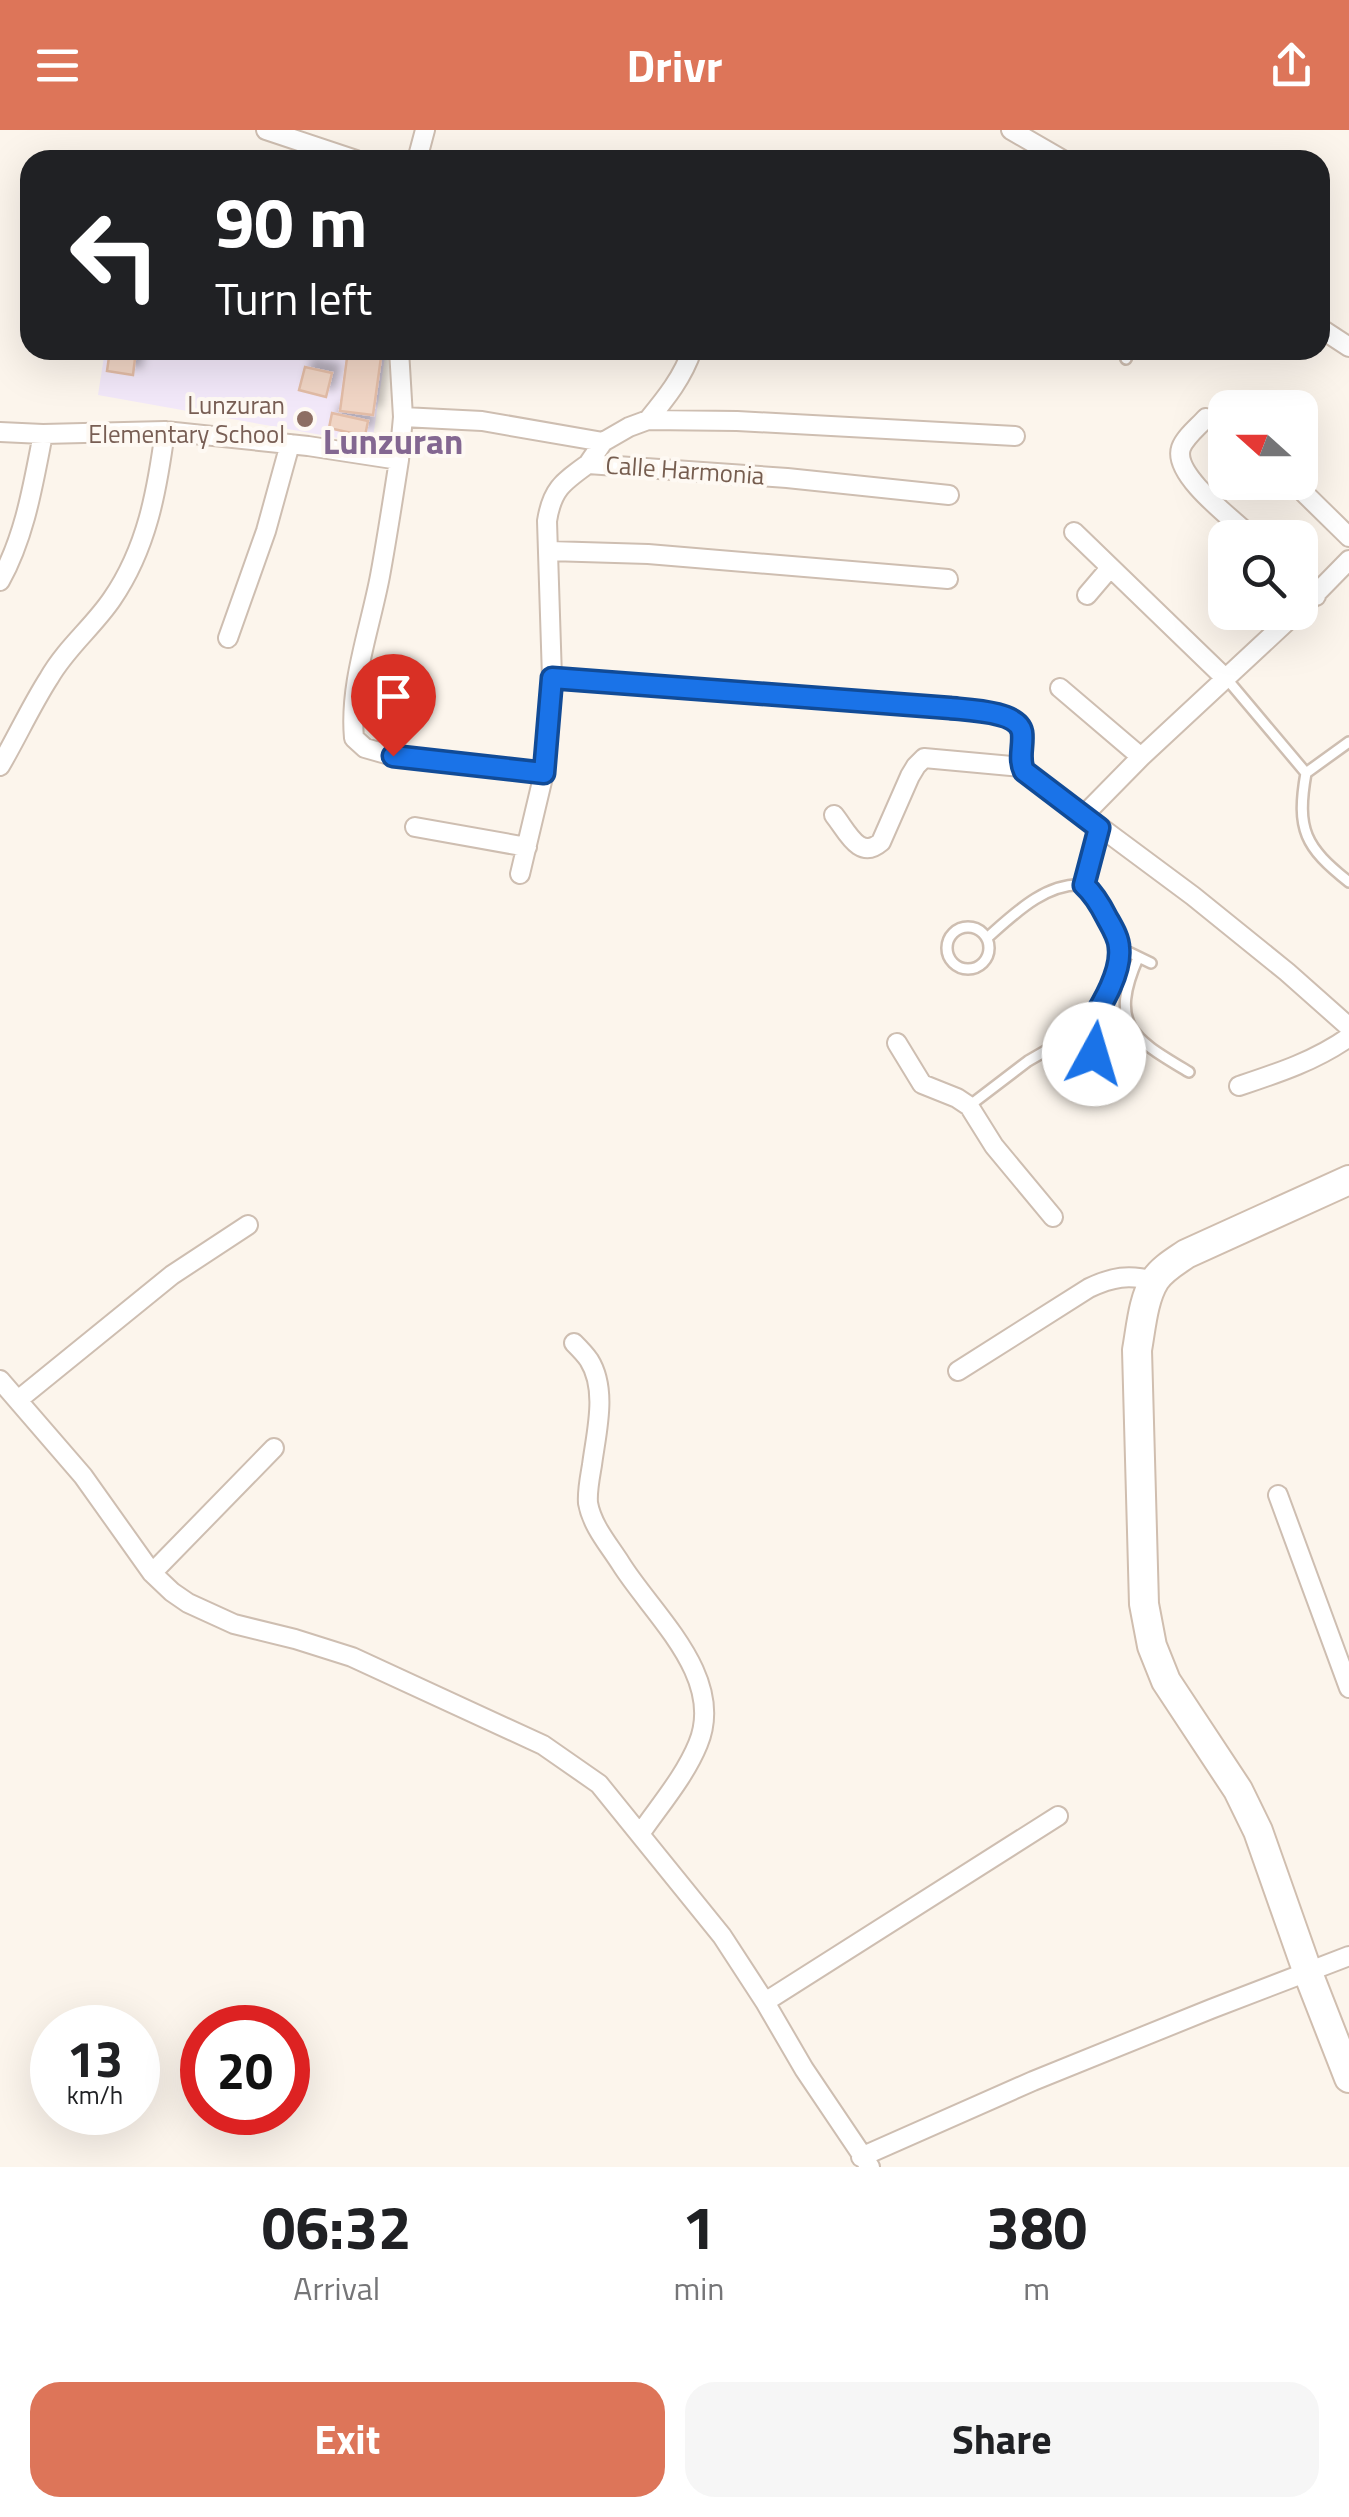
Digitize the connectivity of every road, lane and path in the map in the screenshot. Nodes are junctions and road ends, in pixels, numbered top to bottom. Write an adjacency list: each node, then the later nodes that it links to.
1 (266, 130): 3 (street)
2 (1011, 130): 4 (street)
3 (326, 150)
4 (1045, 150)
5 (400, 360): 7 (street)
6 (689, 360): 9 (street)
7 (403, 418): 14 (street, Calle Harmonia); 16 (street)
8 (1206, 418): 20 (street)
9 (648, 420): 13 (street); 14 (street)
10 (165, 431): 12 (street); 15 (street); 37 (street)
11 (0, 432): 12 (street)
12 (44, 434): 27 (street)
13 (1016, 436)
14 (603, 442): 17 (street, Calle Harmonia)
15 (290, 444): 16 (street); 31 (street)
16 (399, 460): 39 (street)
17 (588, 464): 18 (street, Calle Harmonia); 23 (street)
18 (950, 495)
19 (1311, 500): 22 (street)
20 (1234, 520)
21 (1074, 532): 25 (street)
22 (1349, 537)
23 (549, 551): 26 (street); 32 (street)
24 (1349, 560): 28 (street)
25 (1110, 568): 29 (street); 33 (street)
26 (948, 578)
27 (0, 582)
28 (1318, 594)
29 (1087, 596)
30 (1278, 630): 33 (street)
31 (228, 638)
32 (552, 678): 38 (street); 39 (street)
33 (1225, 678): 36 (street); 40 (lane)
34 (1060, 688): 36 (street)
35 (1349, 742): 40 (lane)
36 (1141, 756): 42 (street)
37 (0, 766)
38 (1022, 766): 41 (street); 42 (street)
39 (544, 773): 44 (street)
40 (1306, 773): 46 (lane)
41 (834, 815)
42 (1092, 822): 47 (lane); 52 (street)
43 (414, 826): 44 (street)
44 (527, 847): 45 (street)
45 (520, 874)
46 (1349, 882)
47 (1084, 885): 48 (lane); 49 (lane)
48 (988, 938): 48 (lane)
49 (1120, 948): 50 (lane); 53 (lane)
50 (1138, 958): 51 (lane); 57 (lane)
51 (1150, 964)
52 (1349, 1027)
53 (1086, 1031): 55 (lane); 55 (lane)
54 (1349, 1037): 58 (street)
55 (1061, 1042): 59 (lane)
56 (897, 1043): 59 (street)
57 (1189, 1072)
58 (1239, 1086)
59 (970, 1106): 61 (street)
60 (1349, 1180): 63 (main road)
61 (1052, 1217)
62 (248, 1226): 67 (street)
63 (1154, 1281): 65 (street); 75 (main road)
64 (574, 1343): 73 (street)
65 (958, 1372)
66 (0, 1380): 67 (street)
67 (18, 1400): 70 (street)
68 (274, 1448): 70 (street)
69 (1278, 1495): 71 (street)
70 (152, 1573): 73 (street)
71 (1349, 1688)
72 (1058, 1816): 76 (street)
73 (640, 1834): 76 (street)
74 (1349, 1956): 75 (street)
75 (1308, 1973): 77 (main road); 78 (street)
76 (765, 2002): 78 (street)
77 (1349, 2078)
78 (866, 2162)

